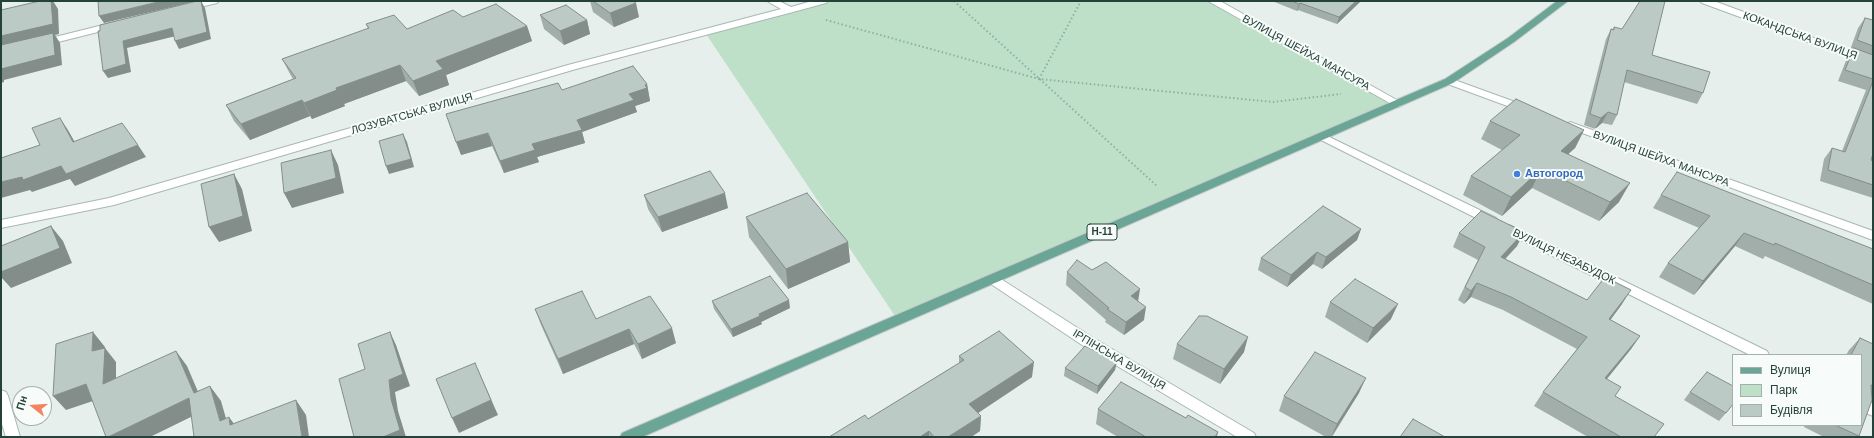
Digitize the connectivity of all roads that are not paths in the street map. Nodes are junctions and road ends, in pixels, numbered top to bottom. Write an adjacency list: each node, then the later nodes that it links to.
1 (214, 1): 7 (street)
2 (772, 1): 8 (street)
3 (823, 1): 8 (street, ЛОЗУВАТСЬКА ВУЛИЦЯ)
4 (1213, 1): 13 (street, ВУЛИЦЯ ШЕЙХА МАНСУРА)
5 (1563, 1): 12 (main road, Н-11)
6 (1705, 1): 11 (street, КОКАНДСЬКА ВУЛИЦЯ)
7 (176, 10)
8 (790, 10): 17 (street, ЛОЗУВАТСЬКА ВУЛИЦЯ)
9 (122, 23): 10 (street)
10 (31, 46)
11 (1873, 63)
12 (1449, 81): 13 (main road, Н-11); 14 (street)
13 (1399, 104): 16 (main road, Н-11)
14 (1538, 114)
15 (1560, 122): 18 (street, ВУЛИЦЯ ШЕЙХА МАНСУРА)
16 (1323, 137): 19 (main road, Н-11); 20 (street, ВУЛИЦЯ НЕЗАБУДОК)
17 (1, 224)
18 (1873, 236)
19 (993, 279): 25 (main road, Н-11); 26 (street, ІРПІНСЬКА ВУЛИЦЯ)
20 (1760, 354)
21 (2, 404): 24 (street)
22 (1862, 404): 23 (street)
23 (1873, 410)
24 (13, 437)
25 (626, 437)
26 (1249, 437)

